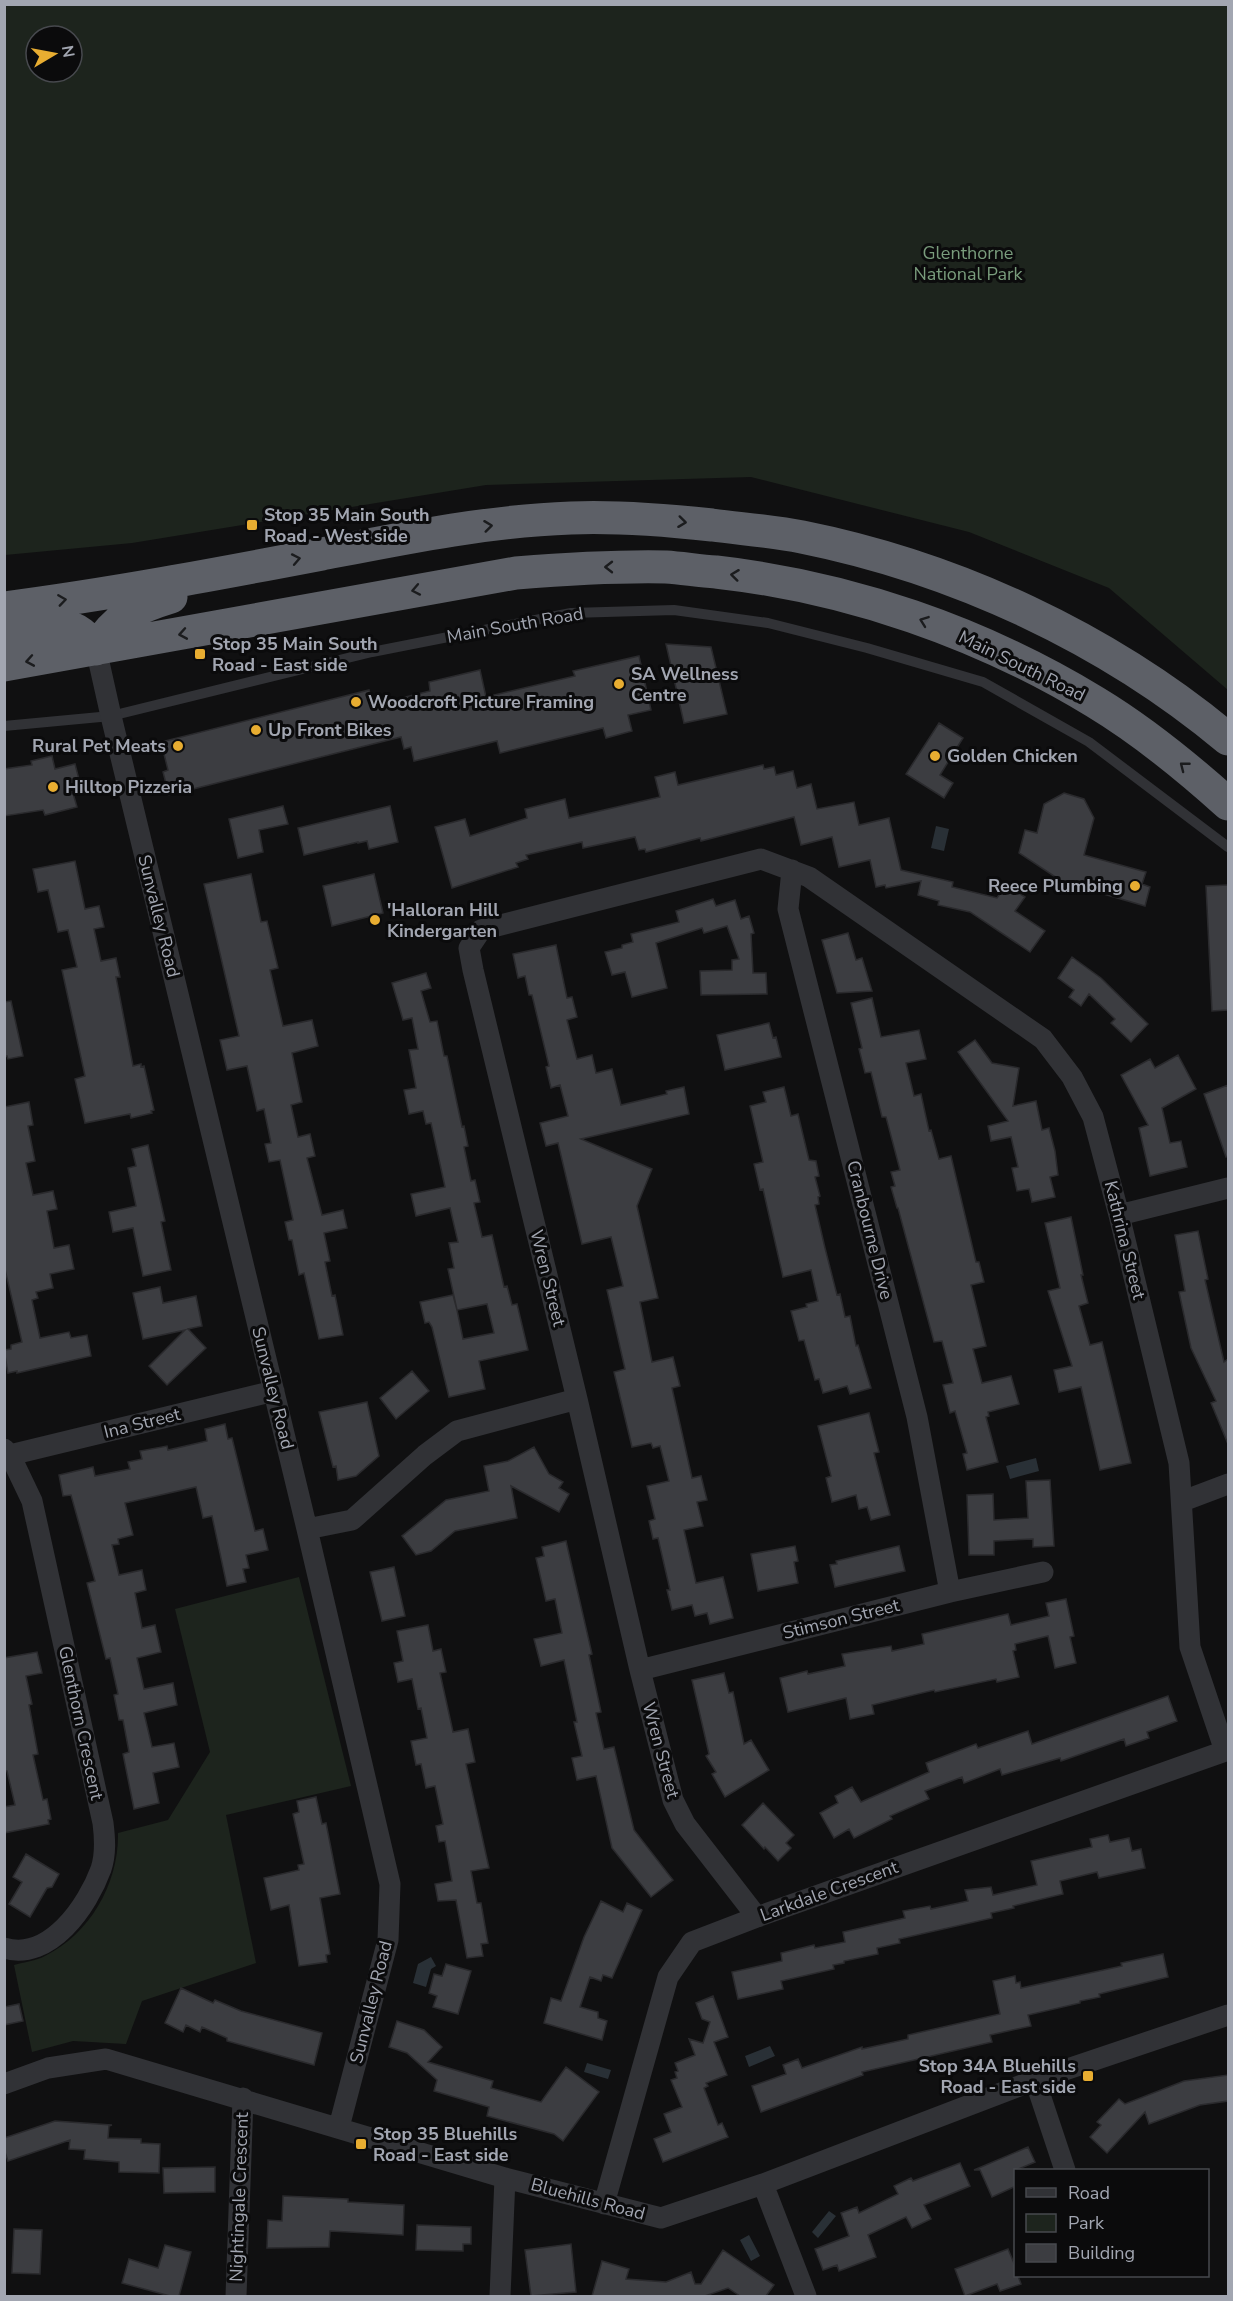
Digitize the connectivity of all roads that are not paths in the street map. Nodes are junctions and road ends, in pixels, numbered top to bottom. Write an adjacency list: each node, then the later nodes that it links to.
1 (257, 566): 2 (highway, one-way to 1); 4 (highway); 8 (highway, one-way to 8)
2 (4, 608)
3 (4, 636): 4 (highway)
4 (96, 649): 5 (highway, Main South Road, one-way to 5); 6 (street, Sunvalley Road); 9 (highway, Main South Road, one-way to 4)
5 (4, 665)
6 (111, 716): 7 (lane, Main South Road); 10 (lane, Main South Road); 14 (street, Sunvalley Road)
7 (4, 726)
8 (1228, 739)
9 (1228, 804)
10 (1228, 847)
11 (792, 870): 13 (street, Kathrina Street); 15 (street, Wren Street); 21 (street, Cranbourne Drive)
12 (1228, 1188): 13 (street)
13 (1119, 1215): 18 (street, Kathrina Street)
14 (274, 1391): 16 (street, Ina Street); 19 (street, Sunvalley Road)
15 (577, 1399): 19 (street); 22 (street, Wren Street)
16 (7, 1452): 25 (street, Glenthorn Crescent)
17 (1228, 1484): 18 (street)
18 (1183, 1501): 23 (street, Kathrina Street)
19 (307, 1529): 30 (street, Sunvalley Road)
20 (1043, 1572): 21 (street, Stimson Street)
21 (950, 1592): 22 (street, Stimson Street)
22 (640, 1670): 24 (street, Wren Street)
23 (1227, 1751): 24 (street, Larkdale Crescent)
24 (757, 1917): 34 (street, Larkdale Crescent)
25 (4, 1948)
26 (1228, 2015): 27 (street, Bluehills Road)
27 (1035, 2080): 31 (street); 33 (street, Bluehills Road)
28 (4, 2084): 29 (street, Bluehills Road)
29 (243, 2098): 30 (street, Bluehills Road); 35 (street, Nightingale Crescent)
30 (339, 2127): 32 (street, Bluehills Road)
31 (1065, 2169)
32 (505, 2178): 34 (street, Bluehills Road); 36 (street)
33 (763, 2184): 34 (street, Bluehills Road); 37 (street)
34 (604, 2204)
35 (236, 2296)
36 (500, 2296)
37 (806, 2296)

